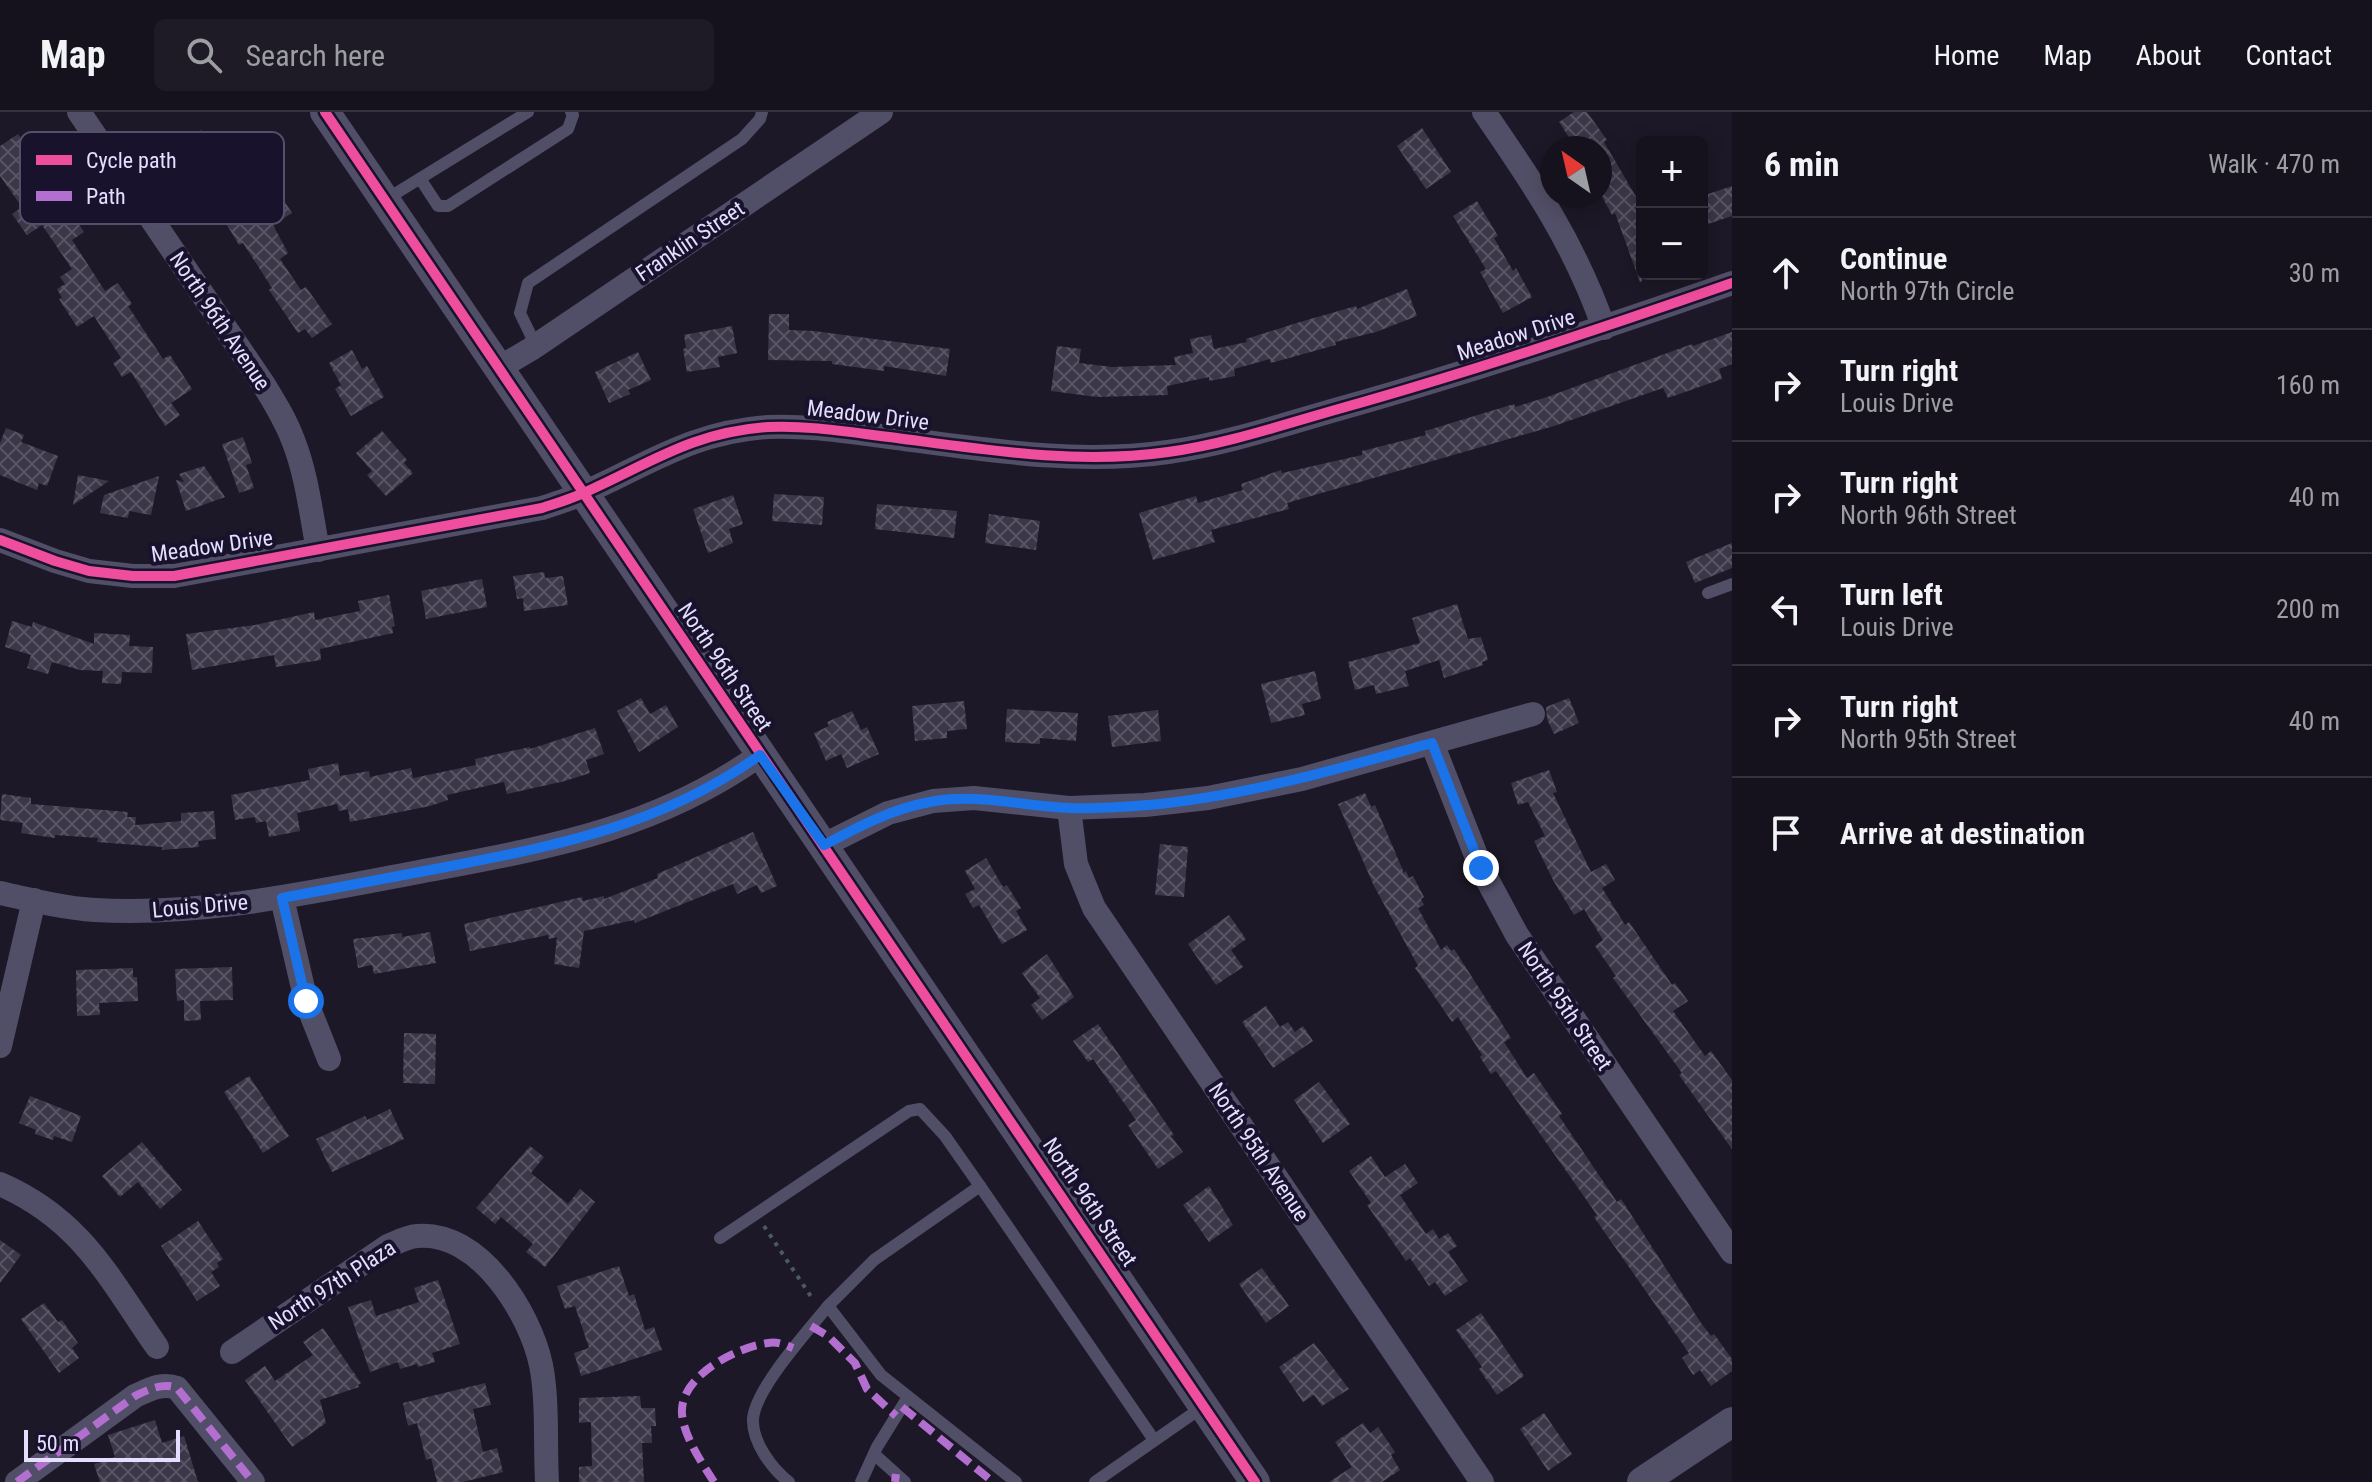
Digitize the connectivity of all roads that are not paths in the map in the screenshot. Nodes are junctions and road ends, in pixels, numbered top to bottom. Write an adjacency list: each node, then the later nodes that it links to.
1 (79, 112): 8 (street, North 96th Avenue)
2 (325, 112): 10 (street, North 96th Street)
3 (528, 112): 9 (lane)
4 (571, 112): 9 (lane)
5 (762, 112): 14 (lane)
6 (881, 112): 14 (street, Franklin Street)
7 (1484, 112): 13 (street)
8 (93, 132)
9 (421, 180): 10 (lane)
10 (385, 200): 15 (street, North 96th Street)
11 (155, 224): 18 (street, North 96th Avenue)
12 (1732, 283): 13 (street, Meadow Drive)
13 (1604, 328): 16 (street, Meadow Drive)
14 (536, 346): 15 (street, Franklin Street)
15 (499, 368): 16 (street, North 96th Street)
16 (586, 493): 18 (street, Meadow Drive); 23 (street, North 96th Street)
17 (0, 540): 18 (street, Meadow Drive)
18 (318, 550)
19 (1732, 584): 20 (lane)
20 (1708, 593)
21 (1533, 714): 22 (street)
22 (1432, 743): 24 (street); 34 (street, North 95th Street)
23 (760, 755): 25 (street, North 96th Street); 27 (street, Louis Drive)
24 (1069, 808): 25 (street); 52 (street, North 95th Avenue)
25 (824, 845): 39 (street, North 96th Street)
26 (0, 893): 28 (street, Louis Drive)
27 (282, 898): 28 (street, Louis Drive); 30 (street)
28 (34, 900): 29 (street)
29 (0, 1046)
30 (329, 1059)
31 (0, 1184): 36 (street)
32 (980, 1186): 33 (lane); 35 (lane); 41 (lane)
33 (720, 1238)
34 (1732, 1252)
35 (825, 1310): 38 (lane); 46 (lane)
36 (157, 1347)
37 (232, 1352): 45 (street, North 97th Plaza)
38 (908, 1397): 42 (lane); 49 (lane)
39 (1204, 1406): 41 (lane); 51 (street, North 96th Street)
40 (1732, 1422): 53 (street)
41 (1154, 1440): 50 (lane)
42 (874, 1454): 47 (lane); 48 (lane)
43 (17, 1482): 44 (street)
44 (253, 1482)
45 (547, 1482)
46 (789, 1482)
47 (861, 1482)
48 (905, 1482)
49 (1016, 1482)
50 (1095, 1482)
51 (1255, 1482)
52 (1482, 1482)
53 (1642, 1482)

